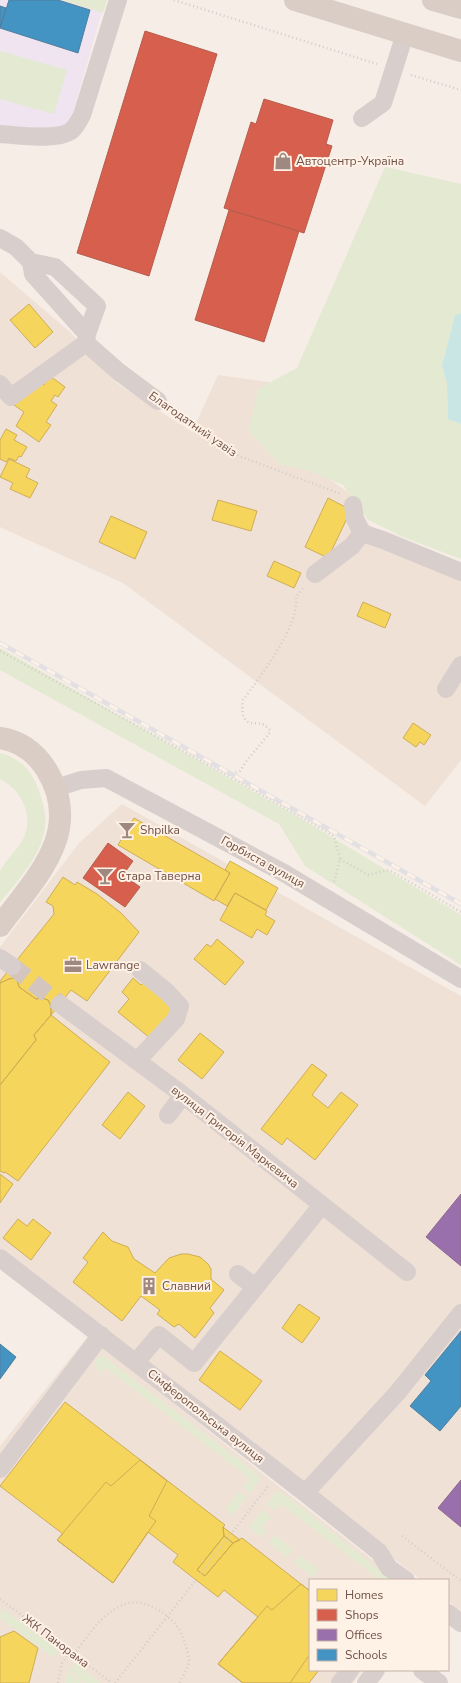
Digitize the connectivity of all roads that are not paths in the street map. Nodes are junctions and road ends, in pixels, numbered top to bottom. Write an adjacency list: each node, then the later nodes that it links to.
1 (118, 0): 8 (street)
2 (295, 0): 5 (main road)
3 (438, 1): 4 (main road)
4 (461, 8)
5 (404, 34): 6 (main road); 7 (street)
6 (461, 51)
7 (362, 118)
8 (0, 134)
9 (0, 238): 10 (street)
10 (31, 262): 11 (street, Благодатний узвіз); 11 (street)
11 (87, 338): 12 (street); 13 (street, Благодатний узвіз)
12 (0, 384)
13 (158, 401)
14 (353, 505): 15 (street)
15 (362, 533): 16 (street); 17 (street)
16 (461, 572)
17 (315, 574)
18 (461, 665): 19 (street)
19 (446, 689)
20 (0, 738): 21 (main road)
21 (56, 788): 22 (main road); 24 (street, Горбиста вулиця)
22 (0, 926)
23 (140, 970): 26 (street)
24 (461, 979)
25 (60, 1004): 26 (street, вулиця Григорія Маркевича)
26 (136, 1061): 27 (street, вулиця Григорія Маркевича)
27 (182, 1096): 28 (street); 29 (street, вулиця Григорія Маркевича)
28 (168, 1114)
29 (322, 1205): 31 (street, вулиця Григорія Маркевича); 33 (street)
30 (0, 1258): 35 (street, Сімферопольська вулиця)
31 (407, 1272)
32 (238, 1274): 33 (street)
33 (255, 1287): 36 (street)
34 (461, 1313): 38 (street)
35 (101, 1335): 36 (street, Сімферопольська вулиця); 37 (street)
36 (136, 1362): 38 (street, Сімферопольська вулиця)
37 (0, 1470)
38 (305, 1493): 39 (street, Сімферопольська вулиця)
39 (405, 1579)
40 (449, 1614): 41 (street)
41 (461, 1623)
42 (349, 1671): 45 (street)
43 (375, 1671): 46 (street)
44 (423, 1671): 47 (street)
45 (340, 1683)
46 (366, 1683)
47 (439, 1683)

